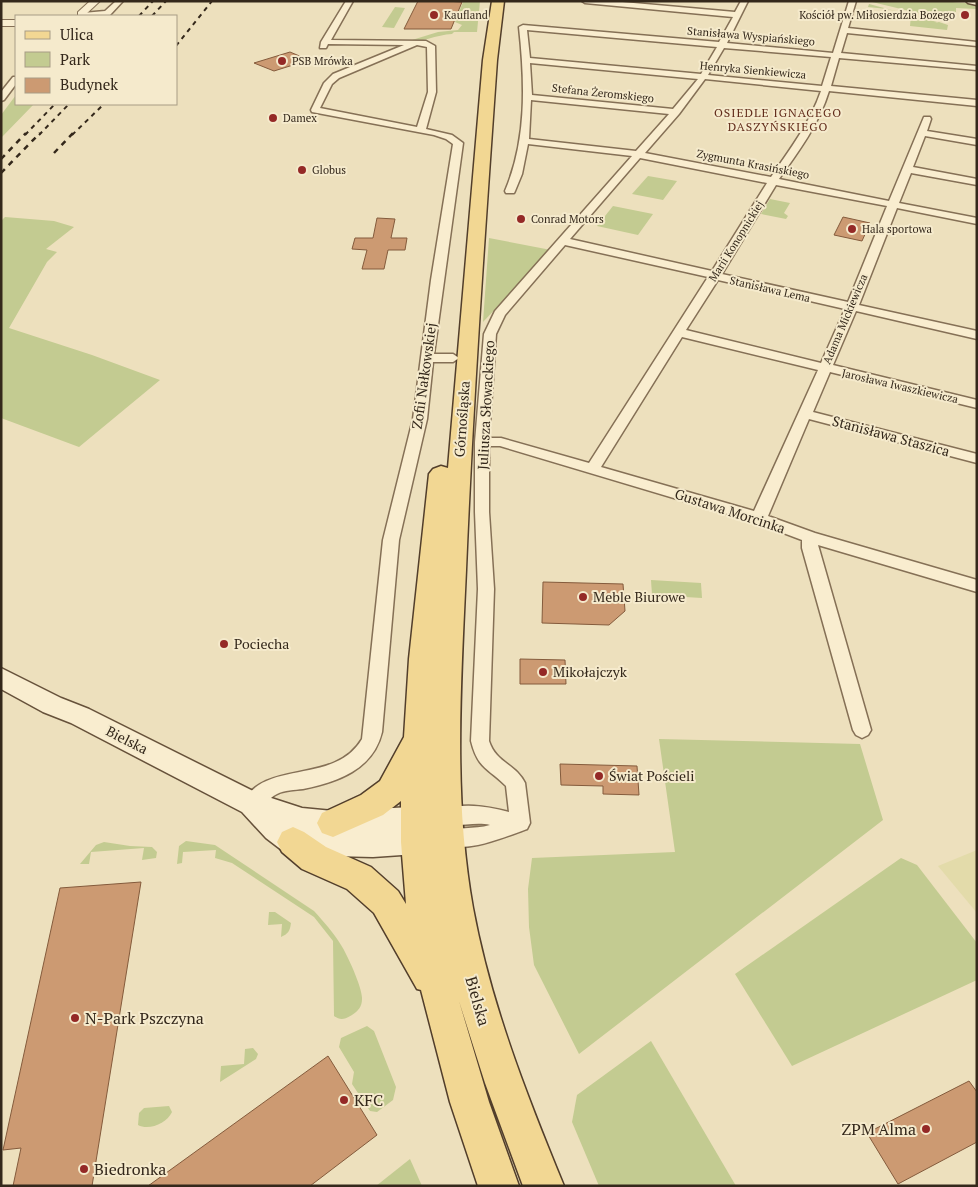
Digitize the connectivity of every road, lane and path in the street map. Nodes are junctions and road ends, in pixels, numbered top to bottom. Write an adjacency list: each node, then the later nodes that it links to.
1 (96, 1): 13 (street)
2 (120, 1): 13 (street)
3 (129, 1): 14 (street)
4 (350, 1): 18 (street)
5 (488, 1): 48 (main road, Górnośląska)
6 (498, 1): 63 (main road, Górnośląska)
7 (585, 1): 12 (street)
8 (745, 1): 12 (street, Juliusza Słowackiego)
9 (853, 1): 17 (street, Marii Konopnickiej)
10 (972, 1): 11 (main road)
11 (977, 2)
12 (739, 14): 20 (street, Juliusza Słowackiego)
13 (80, 15)
14 (109, 15)
15 (15, 21): 16 (street)
16 (1, 22)
17 (843, 30): 19 (street); 21 (street, Marii Konopnickiej)
18 (416, 43): 32 (street); 32 (street, Zofii Nałkowskiej)
19 (977, 44)
20 (722, 45): 21 (street, Stanisława Wyspiańskiego); 22 (street, Stanisława Wyspiańskiego); 24 (street, Juliusza Słowackiego)
21 (836, 56): 23 (street, Stanisława Wyspiańskiego); 26 (street, Marii Konopnickiej)
22 (528, 60): 24 (street, Henryka Sienkiewicza); 27 (street)
23 (977, 68)
24 (704, 77): 26 (street, Henryka Sienkiewicza); 30 (street, Juliusza Słowackiego)
25 (14, 82): 28 (street)
26 (826, 88): 29 (street, Henryka Sienkiewicza); 38 (street, Marii Konopnickiej)
27 (527, 97): 30 (street, Stefana Żeromskiego); 34 (street)
28 (1, 98)
29 (977, 103)
30 (676, 112): 36 (street, Juliusza Słowackiego)
31 (927, 120): 33 (street, Adama Mickiewicza)
32 (421, 130): 48 (street, Zofii Nałkowskiej)
33 (922, 133): 35 (street); 37 (street, Adama Mickiewicza)
34 (523, 141): 36 (street, Zygmunta Krasińskiego); 40 (street)
35 (977, 142)
36 (638, 154): 38 (street, Zygmunta Krasińskiego); 43 (street, Juliusza Słowackiego)
37 (907, 169): 39 (street); 41 (street, Adama Mickiewicza)
38 (774, 180): 41 (street, Zygmunta Krasińskiego); 44 (street, Marii Konopnickiej)
39 (977, 182)
40 (510, 192)
41 (893, 203): 42 (street, Zygmunta Krasińskiego); 45 (street, Adama Mickiewicza)
42 (977, 221)
43 (564, 241): 44 (street, Stanisława Lema); 52 (street, Juliusza Słowackiego)
44 (715, 276): 45 (street, Stanisława Lema); 46 (street, Marii Konopnickiej)
45 (852, 307): 47 (street, Stanisława Lema); 49 (street, Adama Mickiewicza)
46 (678, 332): 49 (street, Jarosława Iwaszkiewicza); 54 (street, Marii Konopnickiej)
47 (977, 335)
48 (440, 358): 60 (main road, Górnośląska); 61 (street, Zofii Nałkowskiej)
49 (825, 368): 50 (street, Jarosława Iwaszkiewicza); 51 (street, Adama Mickiewicza)
50 (977, 404)
51 (806, 414): 53 (street, Stanisława Staszica); 55 (street, Adama Mickiewicza)
52 (482, 442): 54 (street, Gustawa Morcinka); 63 (street, Juliusza Słowackiego)
53 (977, 459)
54 (592, 469): 55 (street, Gustawa Morcinka)
55 (759, 518): 56 (street, Gustawa Morcinka)
56 (810, 537): 57 (street, Gustawa Morcinka); 59 (street)
57 (977, 586)
58 (1, 677): 61 (main road, Bielska)
59 (862, 730)
60 (418, 740): 62 (main road); 63 (main road, Górnośląska)
61 (252, 804): 62 (main road, Bielska); 64 (main road, Bielska)
62 (332, 823): 63 (main road, Bielska)
63 (432, 829): 64 (main road); 65 (main road); 67 (main road, Bielska)
64 (293, 842): 65 (main road)
65 (438, 989): 66 (main road)
66 (499, 1186)
67 (544, 1186)

